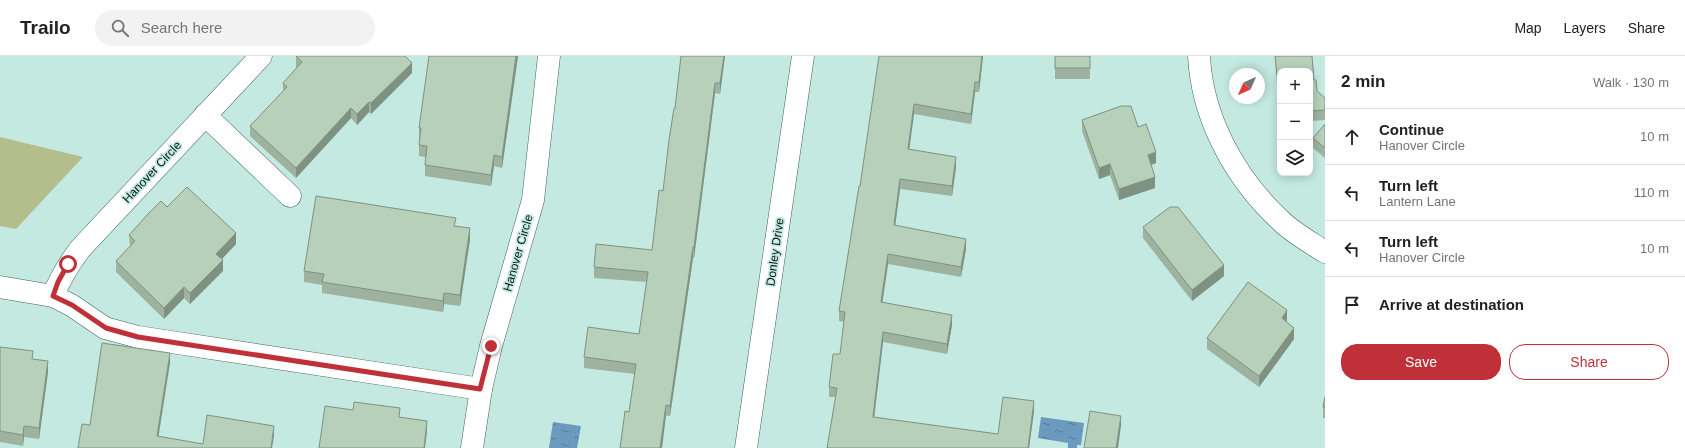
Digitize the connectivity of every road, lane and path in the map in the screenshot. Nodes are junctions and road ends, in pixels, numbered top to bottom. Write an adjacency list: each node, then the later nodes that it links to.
1 (261, 56): 5 (street, Hanover Circle)
2 (548, 56): 10 (street, Hanover Circle)
3 (804, 56): 12 (street, Donley Drive)
4 (1199, 56): 7 (street)
5 (205, 115): 6 (street); 9 (street, Hanover Circle)
6 (290, 196)
7 (1325, 252)
8 (0, 287): 9 (street)
9 (53, 296): 10 (street)
10 (480, 389): 11 (street, Hanover Circle)
11 (472, 448)
12 (746, 448)

